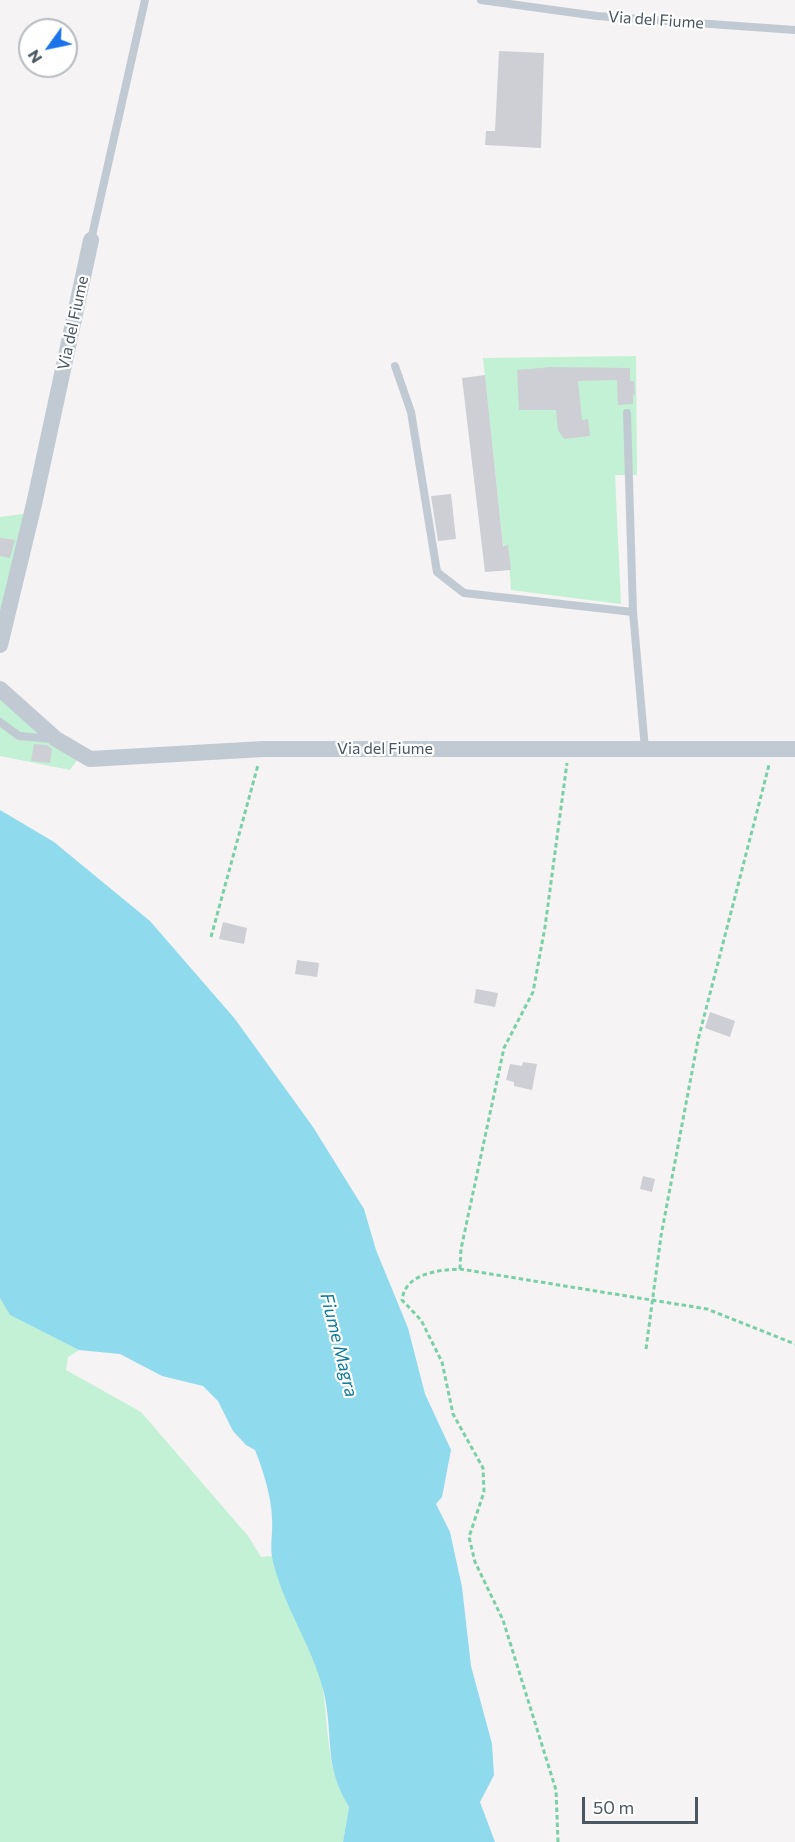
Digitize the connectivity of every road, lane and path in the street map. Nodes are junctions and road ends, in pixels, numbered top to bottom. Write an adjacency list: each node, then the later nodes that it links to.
1 (145, 0): 4 (lane, Via del Fiume)
2 (481, 0): 3 (lane, Via del Fiume)
3 (795, 30)
4 (91, 240): 8 (street, Via del Fiume)
5 (395, 366): 7 (lane)
6 (627, 413): 7 (lane)
7 (633, 612): 14 (lane)
8 (0, 645)
9 (0, 689): 11 (street, Via del Fiume)
10 (0, 722): 11 (lane)
11 (56, 739): 12 (street, Via del Fiume)
12 (263, 749): 13 (street, Via del Fiume); 17 (path)
13 (569, 749): 14 (street, Via del Fiume); 18 (path)
14 (645, 749): 15 (street, Via del Fiume)
15 (773, 749): 16 (street, Via del Fiume); 19 (path)
16 (795, 749)
17 (211, 937)
18 (460, 1269): 19 (path); 22 (path)
19 (653, 1299): 20 (path); 21 (path)
20 (795, 1344)
21 (646, 1349)
22 (558, 1842)

